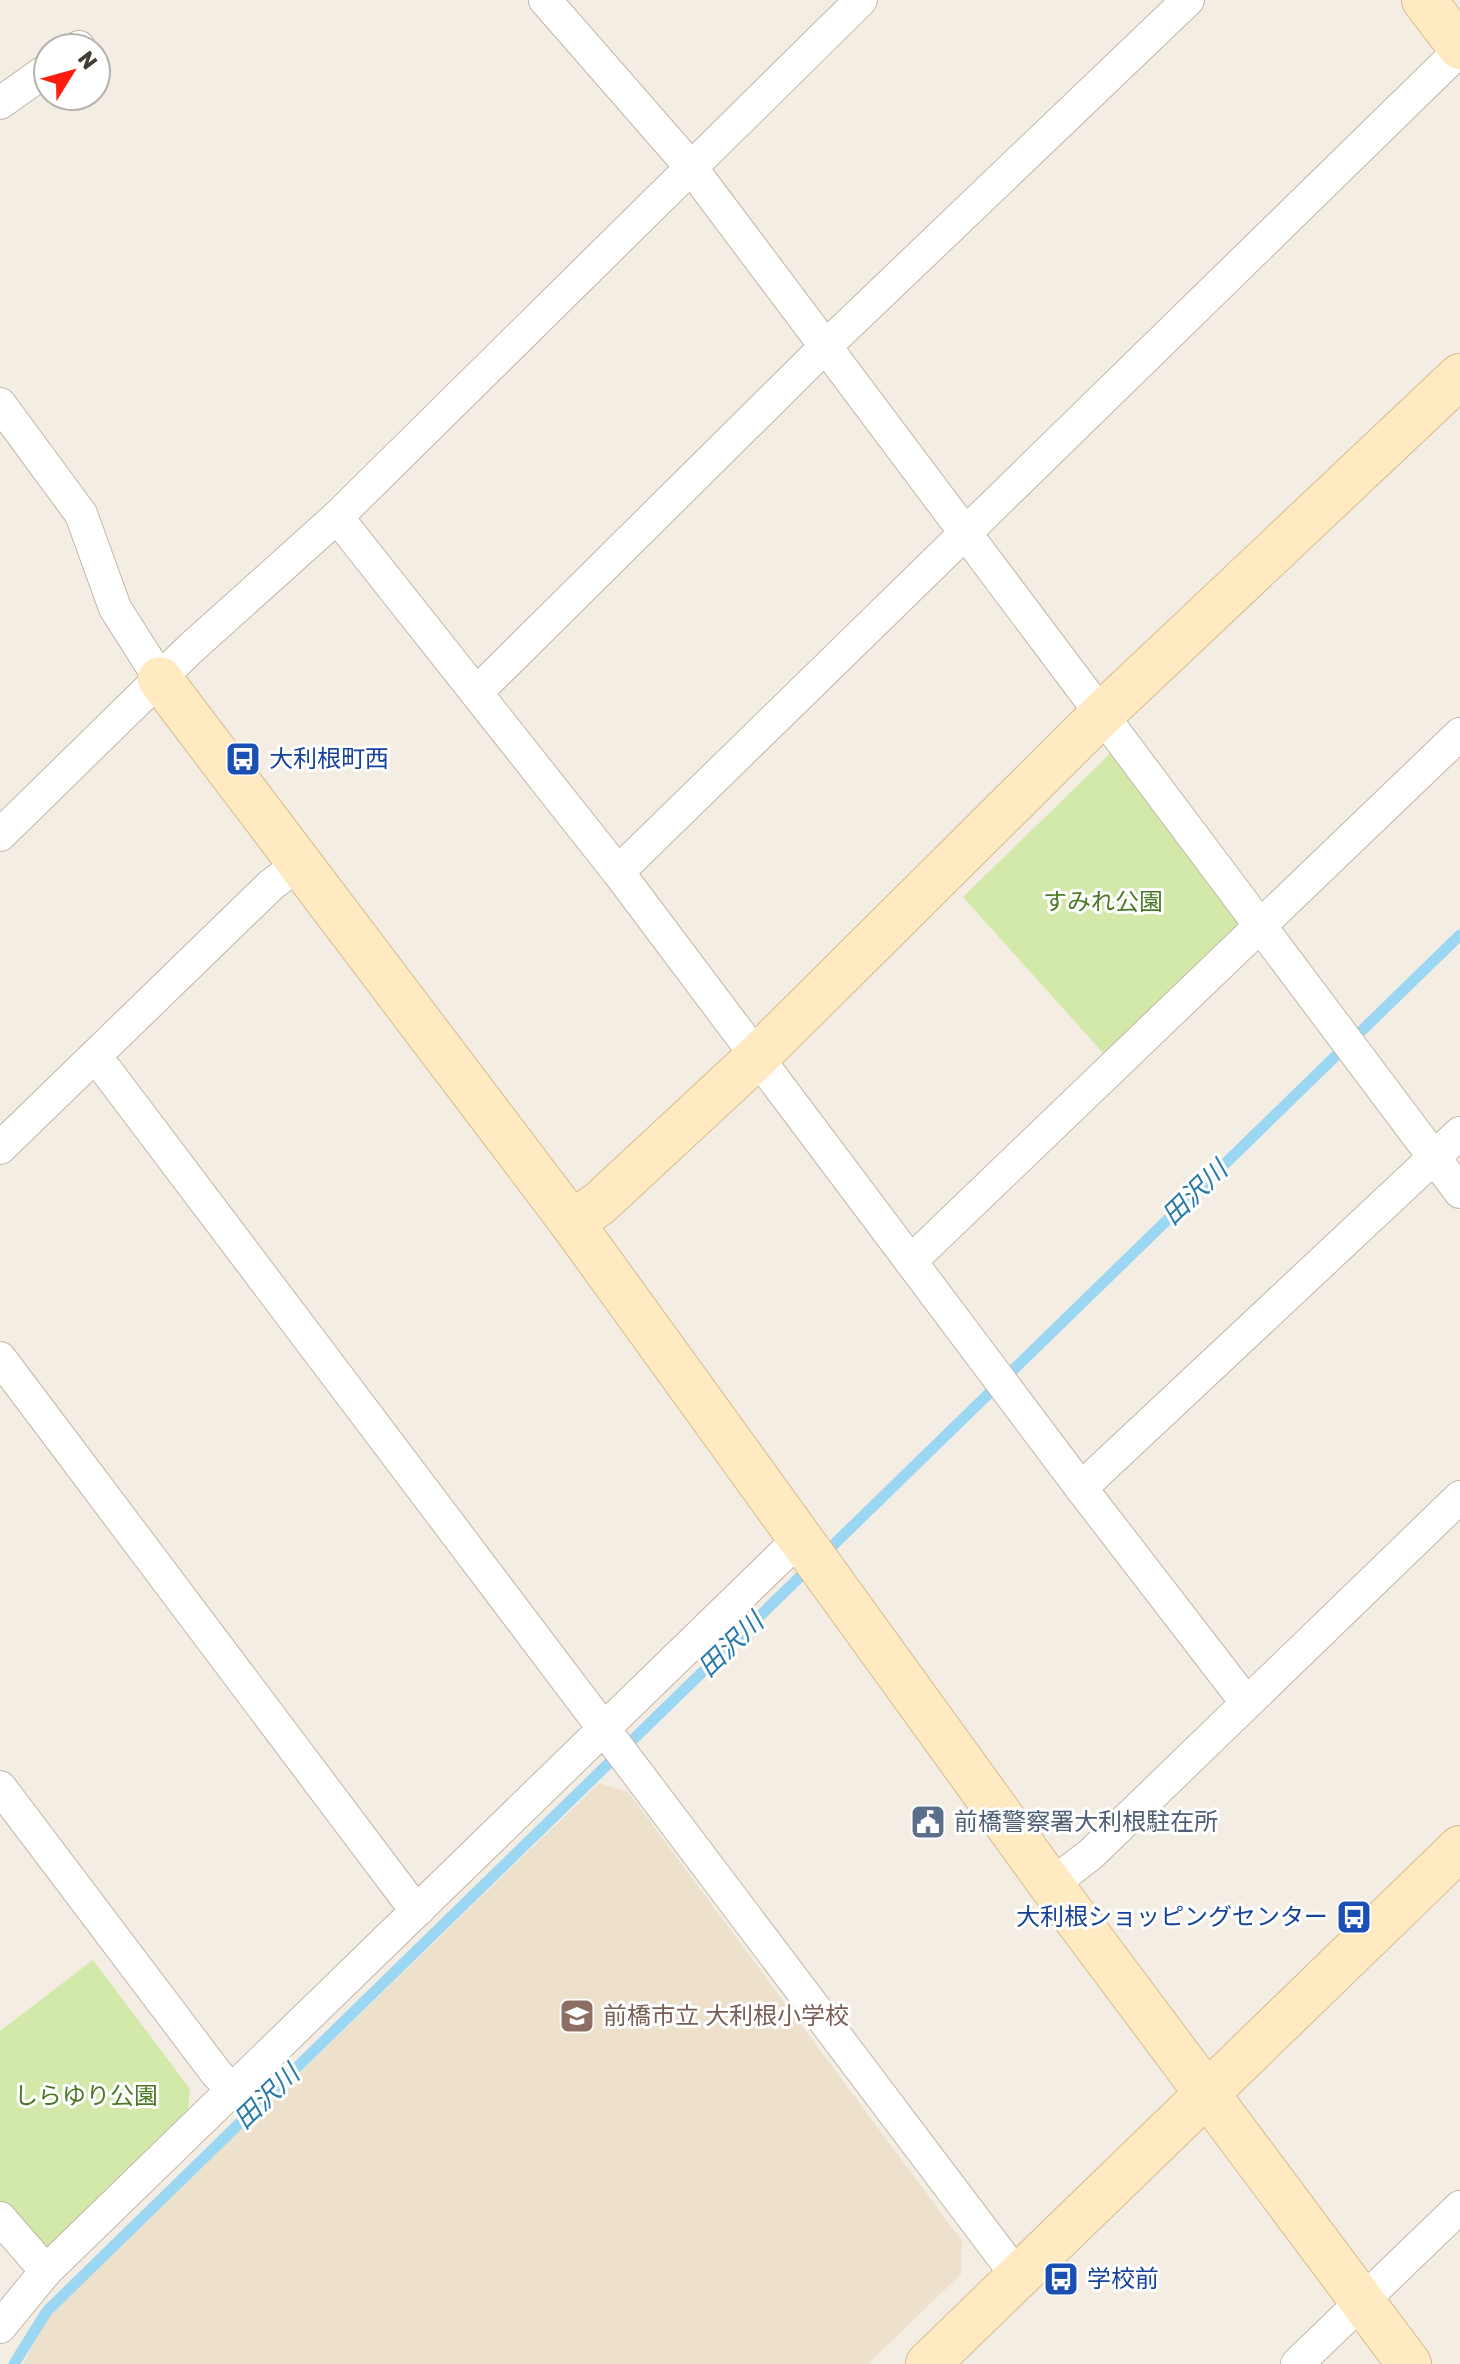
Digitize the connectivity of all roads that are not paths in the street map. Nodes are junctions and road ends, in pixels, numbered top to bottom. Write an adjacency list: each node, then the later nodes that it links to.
1 (545, 0): 8 (street)
2 (861, 0): 8 (street)
3 (1188, 0): 9 (street)
4 (1424, 0): 5 (street)
5 (1460, 48): 13 (street)
6 (32, 80): 7 (street)
7 (0, 103)
8 (690, 166): 9 (street); 12 (street)
9 (825, 347): 13 (street); 15 (street)
10 (1460, 376): 16 (street)
11 (0, 404): 14 (street)
12 (337, 517): 14 (street); 15 (street)
13 (965, 533): 16 (street); 20 (street)
14 (160, 679): 18 (street); 19 (street)
15 (478, 691): 20 (street)
16 (1101, 715): 21 (street); 22 (street)
17 (1460, 734): 21 (street)
18 (0, 835)
19 (300, 863): 23 (street); 28 (street)
20 (618, 872): 22 (street)
21 (1261, 925): 26 (street); 29 (street)
22 (758, 1056): 28 (street); 29 (street)
23 (93, 1058): 25 (street); 35 (street)
24 (1460, 1133): 26 (street)
25 (0, 1148)
26 (1434, 1158): 27 (street); 31 (street)
27 (1460, 1192)
28 (572, 1223): 33 (street)
29 (911, 1261): 31 (street)
30 (0, 1358): 39 (street)
31 (1081, 1488): 34 (street)
32 (1460, 1497): 34 (street)
33 (799, 1539): 35 (street); 38 (street)
34 (1246, 1702): 38 (street)
35 (604, 1730): 39 (street); 45 (street)
36 (0, 1787): 40 (street)
37 (1460, 1848): 41 (street)
38 (1051, 1885): 41 (street)
39 (419, 1909): 40 (street)
40 (233, 2090): 44 (street)
41 (1208, 2091): 45 (street); 46 (street)
42 (1460, 2207): 46 (street)
43 (0, 2218): 44 (street)
44 (46, 2271): 47 (street)
45 (1018, 2277): 48 (street)
46 (1362, 2302): 49 (street); 50 (street)
47 (0, 2327)
48 (928, 2364)
49 (1297, 2364)
50 (1409, 2364)

